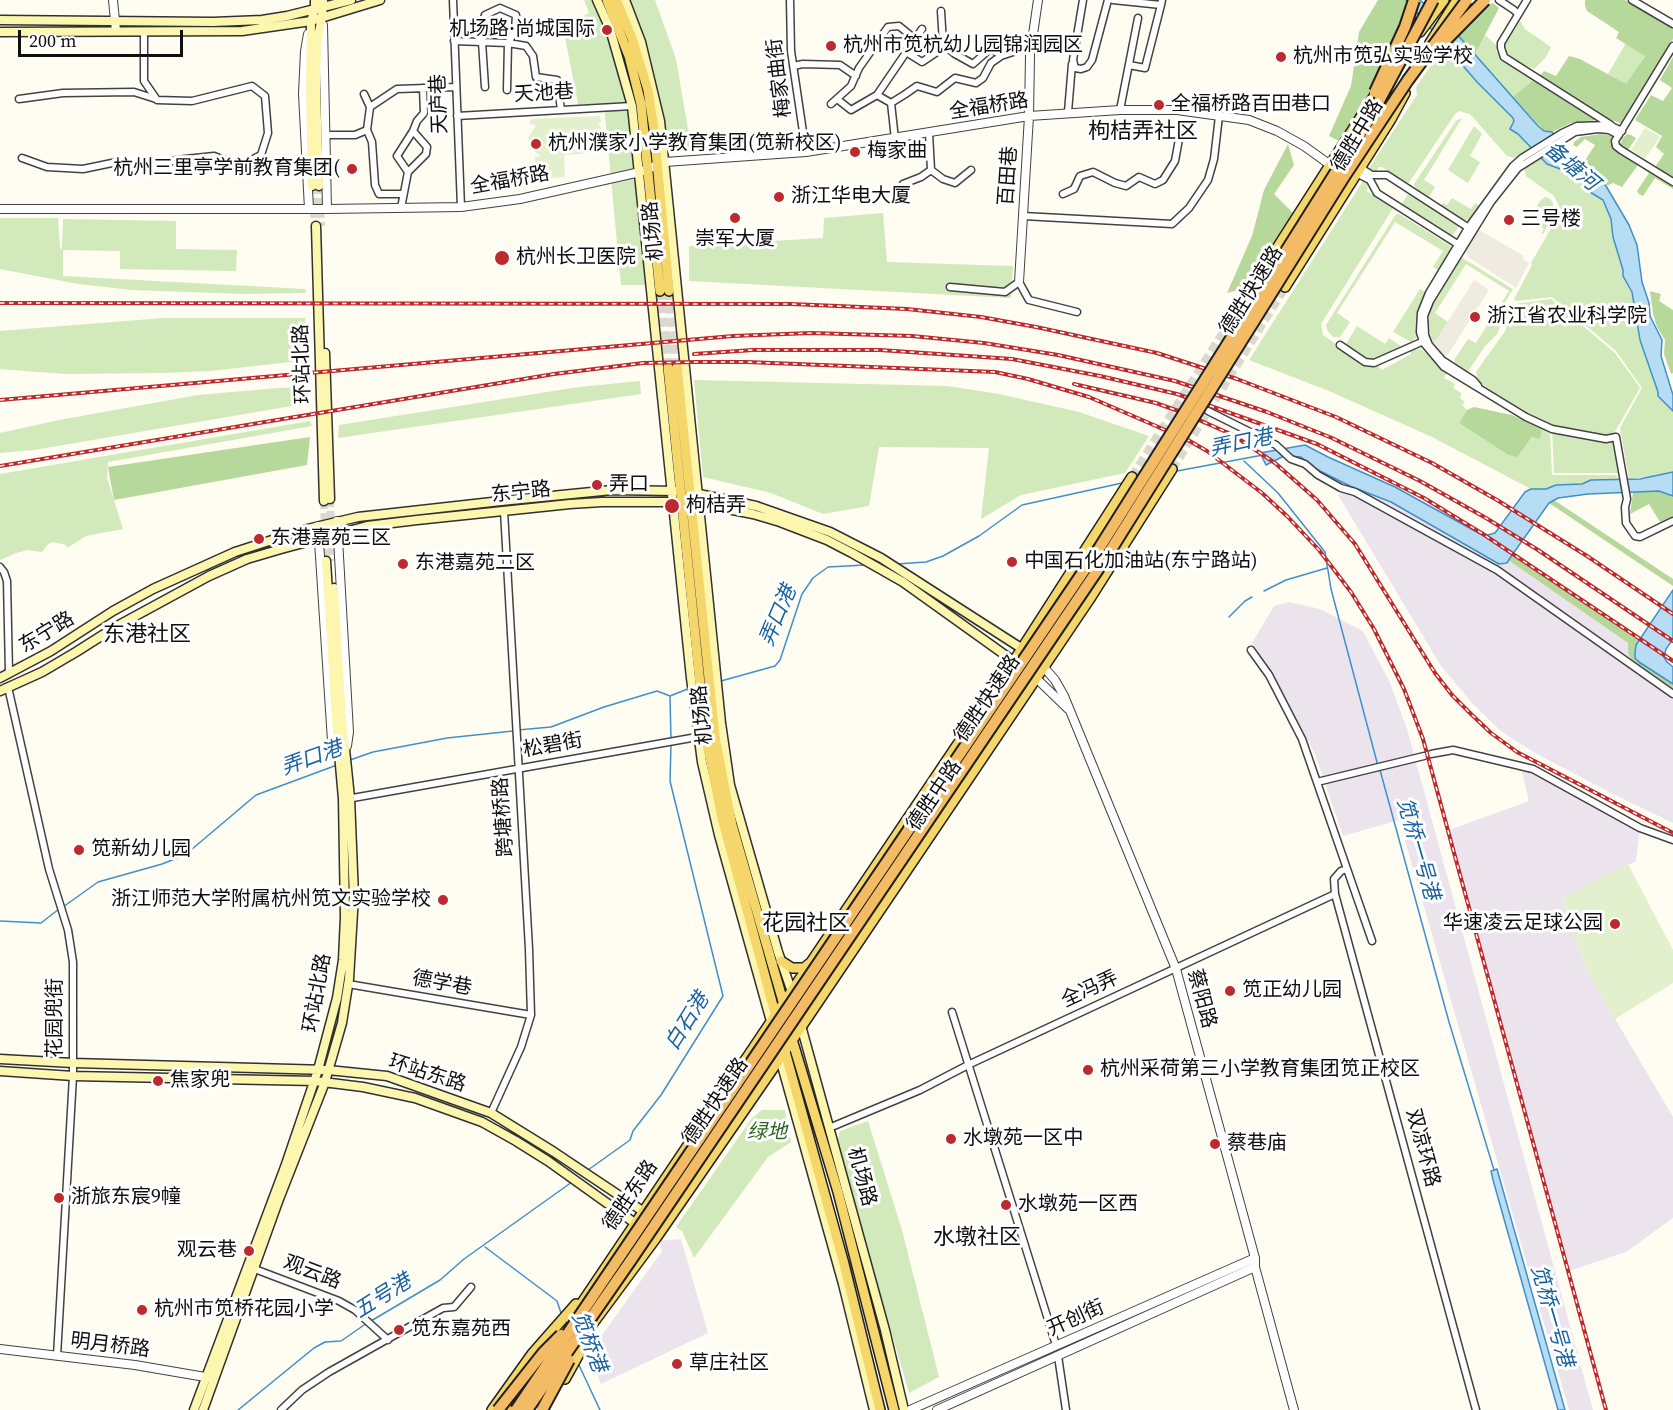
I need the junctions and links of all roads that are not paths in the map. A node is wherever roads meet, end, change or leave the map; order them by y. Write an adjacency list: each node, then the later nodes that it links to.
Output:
1 (114, 0): 32 (street)
2 (351, 0): 23 (main road)
3 (380, 0): 27 (main road)
4 (453, 0): 37 (street, 天庐巷)
5 (597, 0): 59 (main road, 机场路)
6 (607, 0): 80 (main road, 机场路)
7 (616, 0): 80 (main road, 机场路)
8 (625, 0): 80 (main road, 机场路)
9 (790, 0): 47 (street, 梅家曲街)
10 (1038, 0): 41 (street, 百田巷)
11 (1083, 0): 45 (street)
12 (1108, 0): 45 (street)
13 (1113, 0): 22 (street)
14 (1413, 0): 91 (highway, bridge)
15 (1444, 0): 24 (main road, 德胜中路)
16 (1456, 0): 79 (main road, 德胜中路)
17 (1467, 0): 49 (highway, 德胜快速路, bridge)
18 (1485, 0): 49 (highway, bridge)
19 (1499, 0): 26 (street)
20 (1527, 0): 26 (street)
21 (1632, 0): 31 (street)
22 (1162, 2): 46 (street)
23 (319, 4): 27 (main road); 30 (main road); 32 (main road)
24 (1431, 8): 78 (main road, 德胜中路); 91 (highway, 德胜快速路, bridge)
25 (940, 10): 40 (street)
26 (1518, 15): 67 (street)
27 (322, 17): 30 (main road); 30 (main road); 72 (street)
28 (1138, 18): 46 (street)
29 (0, 20): 32 (main road)
30 (311, 21): 34 (main road); 95 (street)
31 (1673, 24)
32 (117, 26): 34 (main road); 35 (main road)
33 (922, 29): 36 (street)
34 (144, 31): 57 (street)
35 (0, 32)
36 (915, 39): 43 (street); 48 (street)
37 (454, 41): 38 (street); 50 (street, 天庐巷)
38 (483, 42): 39 (street); 39 (street); 51 (street)
39 (508, 43): 53 (street); 61 (street)
40 (943, 45): 43 (street); 44 (street)
41 (1031, 46): 44 (street); 65 (street, 百田巷)
42 (1673, 46): 70 (street)
43 (906, 52): 55 (street)
44 (1001, 56): 58 (street)
45 (1073, 60): 63 (street)
46 (1129, 65): 62 (street)
47 (794, 66): 48 (street); 76 (street, 梅家曲街)
48 (856, 76): 55 (street)
49 (1408, 80): 177 (highway, 德胜快速路, bridge)
50 (456, 87): 52 (street); 64 (street, 天庐巷)
51 (486, 87)
52 (423, 88): 60 (street); 69 (street)
53 (507, 90)
54 (364, 94): 60 (street)
55 (878, 95): 58 (street)
56 (19, 99): 57 (street)
57 (157, 100): 77 (street)
58 (891, 103): 74 (street)
59 (632, 106): 61 (street, 天池巷); 80 (main road, 机场路)
60 (370, 107): 68 (street)
61 (561, 110): 64 (street, 天池巷)
62 (1120, 110): 63 (street, 全福桥路); 66 (street, 全福桥路)
63 (1068, 112): 65 (street, 全福桥路)
64 (457, 116): 92 (street, 天庐巷)
65 (1029, 116): 71 (street, 全福桥路); 97 (street, 百田巷)
66 (1219, 116): 78 (street, 全福桥路); 97 (street)
67 (1614, 127): 70 (street); 73 (street)
68 (367, 130): 72 (street); 89 (street)
69 (413, 131): 83 (street); 83 (street)
70 (1621, 133): 73 (street); 86 (street)
71 (929, 134): 74 (street, 全福桥路); 81 (street)
72 (325, 135): 96 (street)
73 (1564, 135): 99 (street)
74 (895, 139): 76 (street, 全福桥路)
75 (1179, 139): 90 (street)
76 (806, 152): 80 (street, 全福桥路)
77 (22, 158)
78 (1329, 164): 101 (main road, 德胜中路)
79 (1362, 164): 84 (main road, 德胜中路); 85 (street)
80 (653, 167): 92 (street, 全福桥路); 105 (main road, 机场路); 113 (main road, 机场路); 113 (main road, 机场路)
81 (931, 170): 82 (street); 87 (street)
82 (971, 170)
83 (408, 172): 89 (street)
84 (1355, 175): 88 (street); 104 (main road, 德胜中路)
85 (1377, 175): 88 (street); 99 (street)
86 (1673, 182)
87 (903, 184)
88 (1371, 184): 100 (street)
89 (403, 194): 93 (street)
90 (1063, 194)
91 (1319, 199): 177 (highway, 德胜快速路, bridge)
92 (461, 207): 93 (street, 全福桥路)
93 (401, 208): 96 (street, 全福桥路)
94 (0, 209): 95 (street, 全福桥路)
95 (309, 209): 96 (street, 全福桥路)
96 (327, 209)
97 (1023, 216): 102 (street, 百田巷)
98 (318, 226): 114 (main road, 环站北路)
99 (1470, 229): 100 (street)
100 (1460, 245): 107 (street)
101 (1261, 273)
102 (1019, 282): 103 (street); 106 (street)
103 (950, 287)
104 (1284, 287)
105 (664, 291)
106 (1077, 312)
107 (1425, 341): 108 (street); 116 (street)
108 (1340, 345)
109 (673, 367): 113 (main road, 机场路)
110 (1208, 411): 131 (street)
111 (1169, 473): 126 (main road, 德胜中路)
112 (1130, 481): 123 (main road, 德胜中路)
113 (686, 497): 115 (main road, 东宁路); 117 (main road, 东宁路); 123 (main road, 东宁路); 125 (main road, 东宁路); 127 (main road, 机场路); 127 (main road, 机场路)
114 (327, 500)
115 (504, 511): 119 (main road, 东宁路); 137 (street, 跨塘桥路)
116 (1673, 521)
117 (337, 522): 118 (main road, 东宁路); 119 (street)
118 (318, 525): 120 (street); 128 (main road, 东宁路)
119 (338, 535): 120 (main road, 东宁路); 136 (street)
120 (318, 539): 130 (main road, 东宁路); 136 (street)
121 (329, 561): 136 (main road, 环站北路)
122 (0, 567): 128 (street)
123 (1021, 648): 125 (main road, 德胜中路); 126 (street, 蔡阳路)
124 (1251, 650): 138 (street)
125 (1014, 660): 129 (main road, 东宁路); 148 (main road, 德胜中路)
126 (1044, 666): 129 (main road, 德胜中路); 133 (street, 蔡阳路)
127 (704, 674): 132 (main road, 机场路); 132 (main road, 机场路)
128 (2, 676)
129 (1036, 678): 133 (street); 156 (main road, 德胜中路)
130 (4, 689): 160 (street, 花园兜街)
131 (1673, 694)
132 (706, 700): 134 (main road, 机场路); 135 (main road, 机场路); 142 (main road, 机场路)
133 (1071, 712): 149 (street, 蔡阳路)
134 (717, 723): 144 (main road, 机场路); 145 (main road, 机场路)
135 (693, 737): 137 (street, 松碧街); 142 (main road, 机场路)
136 (342, 753): 139 (main road, 环站北路)
137 (518, 769): 139 (street, 松碧街); 154 (street, 跨塘桥路)
138 (1317, 782): 140 (street); 141 (street)
139 (347, 799): 150 (main road, 环站北路); 162 (main road, 环站北路)
140 (1673, 840)
141 (1347, 869): 143 (street); 146 (street)
142 (737, 886): 155 (main road, 机场路)
143 (1335, 894): 149 (street, 全冯弄); 205 (street, 双凉环路)
144 (768, 917): 145 (main road); 147 (main road, 机场路)
145 (764, 931): 152 (main road, 机场路)
146 (1372, 941)
147 (781, 961): 148 (main road); 151 (main road, 机场路)
148 (811, 962): 151 (main road, 德胜中路)
149 (1176, 969): 161 (street, 全冯弄); 174 (street, 蔡阳路)
150 (348, 984): 154 (street, 德学巷); 163 (main road, 环站北路)
151 (792, 991): 152 (main road, 德胜中路); 156 (main road, 机场路)
152 (783, 1003): 155 (main road, 德胜中路); 157 (main road, 机场路)
153 (952, 1012): 161 (street)
154 (531, 1016): 168 (street, 跨塘桥路)
155 (773, 1017): 158 (main road, 机场路); 170 (main road, 德胜东路)
156 (801, 1028): 157 (main road, 德胜中路); 169 (main road, 机场路)
157 (792, 1041): 158 (main road, 德胜中路); 199 (main road, 机场路)
158 (782, 1055): 172 (main road); 197 (main road, 机场路); 198 (main road, 机场路)
159 (0, 1059): 160 (main road, 环站东路)
160 (73, 1063): 162 (main road, 环站东路); 165 (street, 花园兜街)
161 (970, 1064): 169 (street, 全冯弄); 179 (street)
162 (318, 1070): 163 (main road, 环站东路); 166 (main road, 环站北路)
163 (328, 1070): 167 (main road, 环站北路); 168 (main road, 环站东路)
164 (0, 1071): 165 (main road, 环站东路)
165 (73, 1076): 166 (main road, 环站东路); 181 (street, 花园兜街)
166 (315, 1081): 167 (main road, 环站东路); 175 (main road, 环站北路)
167 (325, 1082): 171 (main road, 环站东路); 175 (main road, 环站北路)
168 (491, 1113): 170 (main road, 环站东路)
169 (829, 1128): 200 (main road, 机场路)
170 (642, 1211): 171 (main road, 德胜东路); 172 (main road, 环站东路)
171 (634, 1223): 173 (main road, 环站东路); 177 (main road, 德胜东路)
172 (665, 1226): 173 (main road)
173 (656, 1238): 183 (main road)
174 (1255, 1262): 179 (street, 开创街); 182 (street, 开创街); 204 (street, 蔡阳路)
175 (251, 1268): 178 (street, 观云路); 184 (main road, 环站北路)
176 (471, 1287): 178 (street)
177 (580, 1313): 185 (main road, 德胜东路); 190 (main road, 德胜东路); 191 (highway, bridge); 193 (highway, 德胜快速路, bridge); 194 (highway, 德胜快速路, bridge); 195 (highway, bridge)
178 (388, 1340): 189 (street)
179 (1056, 1345): 201 (street, 开创街)
180 (0, 1349): 181 (street, 明月桥路)
181 (57, 1356): 184 (street, 明月桥路)
182 (1058, 1356): 202 (street, 开创街); 203 (street)
183 (568, 1365): 186 (main road); 196 (main road)
184 (211, 1378): 187 (main road, 环站北路); 188 (main road, 环站北路)
185 (528, 1384): 192 (highway)
186 (542, 1394): 194 (highway)
187 (194, 1410)
188 (203, 1410)
189 (281, 1410)
190 (492, 1410)
191 (498, 1410)
192 (508, 1410)
193 (516, 1410)
194 (530, 1410)
195 (542, 1410)
196 (548, 1410)
197 (874, 1410)
198 (880, 1410)
199 (894, 1410)
200 (904, 1410)
201 (910, 1410)
202 (937, 1410)
203 (1066, 1410)
204 (1294, 1410)
205 (1476, 1410)

